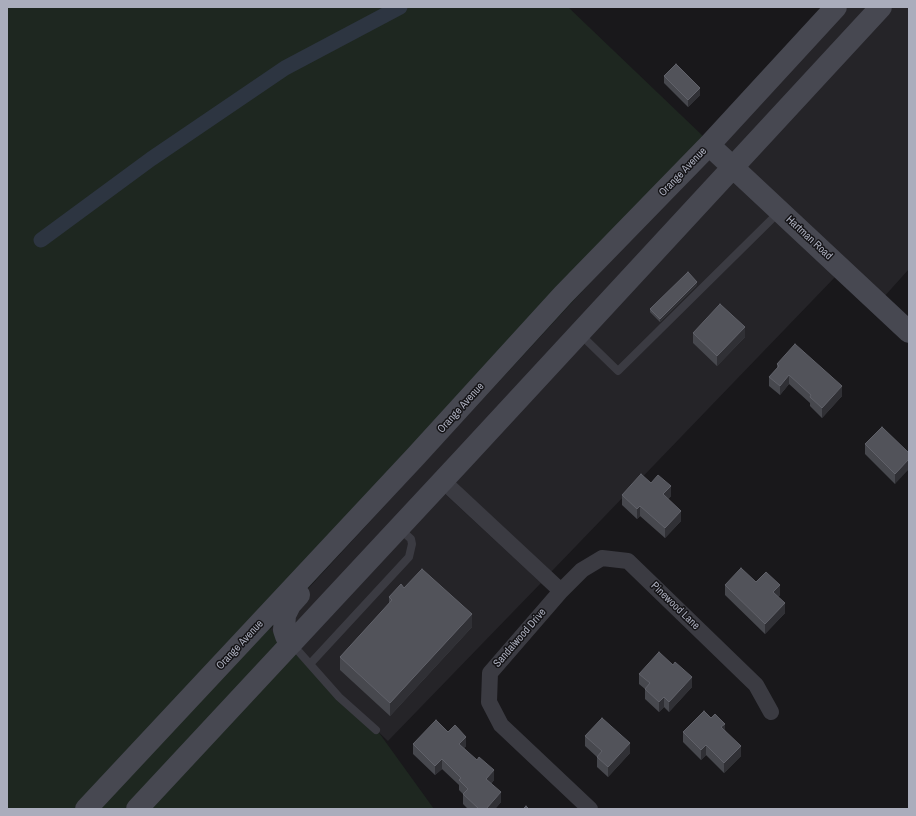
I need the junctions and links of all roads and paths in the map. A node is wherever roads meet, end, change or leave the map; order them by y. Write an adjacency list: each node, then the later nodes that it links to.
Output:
1 (836, 7): 3 (main road, Orange Avenue)
2 (881, 7): 4 (main road)
3 (709, 145): 4 (main road, Hartman Road); 9 (main road, Orange Avenue)
4 (734, 168): 5 (main road, Hartman Road); 7 (main road)
5 (780, 211): 6 (main road, Hartman Road); 7 (lane)
6 (909, 332)
7 (580, 334): 8 (main road)
8 (443, 481): 10 (main road); 11 (street)
9 (372, 503): 12 (main road); 16 (main road, Orange Avenue)
10 (399, 528): 12 (main road); 13 (lane)
11 (561, 591): 14 (street, Pinewood Lane); 18 (street, Sandalwood Drive)
12 (292, 643): 13 (lane); 17 (main road)
13 (310, 664): 15 (lane)
14 (771, 712)
15 (376, 730)
16 (86, 809)
17 (136, 809)
18 (590, 809)

